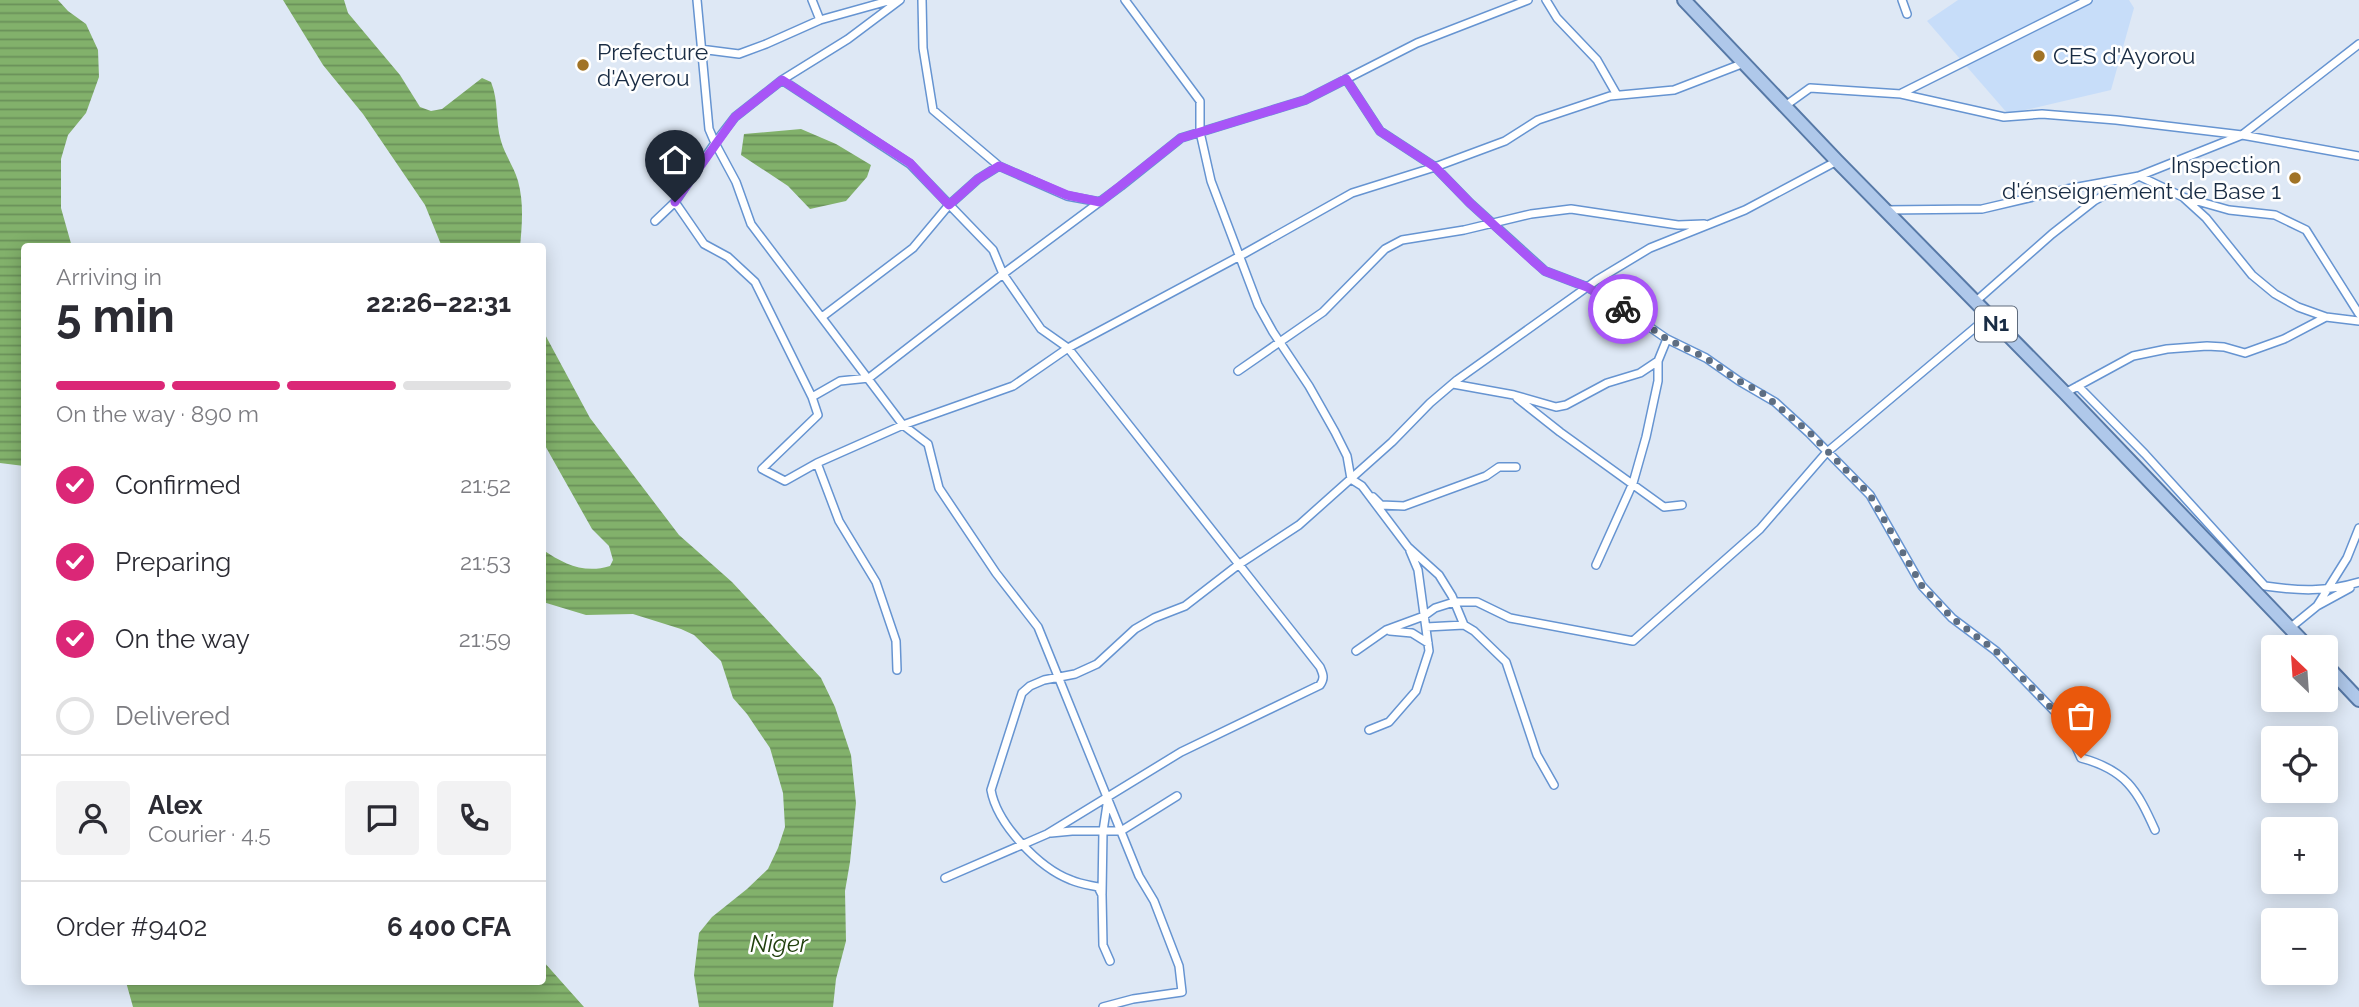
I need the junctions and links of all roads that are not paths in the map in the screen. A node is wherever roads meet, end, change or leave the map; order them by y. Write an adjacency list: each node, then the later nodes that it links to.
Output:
1 (697, 0): 15 (street)
2 (812, 0): 13 (street)
3 (892, 0): 13 (street)
4 (900, 0): 18 (street)
5 (922, 0): 27 (street)
6 (1125, 0): 22 (street)
7 (1528, 0): 17 (street)
8 (1546, 0): 20 (street)
9 (1684, 0): 16 (main road, N1)
10 (1902, 0): 12 (street)
11 (2088, 0): 19 (street)
12 (1907, 15)
13 (820, 20): 15 (street)
14 (2359, 44): 23 (street)
15 (700, 49): 24 (street)
16 (1745, 63): 20 (street); 21 (main road, N1)
17 (1346, 79): 22 (street); 28 (street)
18 (782, 80): 24 (street); 33 (street)
19 (1901, 94): 21 (street); 23 (street)
20 (1617, 95): 28 (street)
21 (1785, 106): 26 (main road, N1)
22 (1200, 132): 32 (street); 38 (street)
23 (2242, 135): 25 (street); 29 (street)
24 (715, 143): 31 (street); 44 (street)
25 (2359, 156)
26 (1837, 161): 34 (main road, N1); 37 (street)
27 (999, 166): 32 (street); 33 (street)
28 (1435, 167): 36 (street); 38 (street)
29 (2139, 176): 30 (street); 34 (street); 41 (street)
30 (2183, 197): 42 (street); 45 (street)
31 (675, 202): 35 (street); 57 (street)
32 (1100, 202): 39 (street)
33 (949, 205): 39 (street); 44 (street)
34 (1884, 210): 41 (main road, N1)
35 (655, 221)
36 (1492, 223): 37 (street); 40 (street); 48 (street)
37 (1712, 224): 40 (street)
38 (1241, 256): 48 (street); 49 (street)
39 (1003, 274): 49 (street); 52 (street)
40 (1587, 287): 47 (street); 53 (street)
41 (1975, 302): 43 (main road, N1)
42 (2359, 314)
43 (1989, 316): 55 (main road, N1); 59 (street)
44 (822, 317): 52 (street)
45 (2326, 317): 46 (street); 54 (street)
46 (2359, 321)
47 (1667, 339): 50 (street); 59 (street)
48 (1280, 343): 51 (street); 62 (street)
49 (1068, 348): 58 (street); 68 (street)
50 (1658, 361): 56 (street); 63 (street)
51 (1238, 371)
52 (869, 378): 57 (street); 58 (street)
53 (1453, 384): 56 (street); 62 (street)
54 (2078, 386): 55 (street); 71 (street)
55 (2065, 393): 77 (main road, N1)
56 (1514, 395): 63 (street)
57 (812, 397): 60 (street)
58 (903, 425): 60 (street); 83 (street)
59 (1828, 451): 72 (street); 90 (street)
60 (817, 463): 82 (street)
61 (1516, 467): 64 (street)
62 (1351, 479): 64 (street); 68 (street)
63 (1633, 483): 65 (street); 69 (street)
64 (1362, 486): 67 (street)
65 (1682, 505)
66 (2359, 528): 71 (street)
67 (1408, 547): 72 (street); 74 (street)
68 (1237, 565): 83 (street); 89 (street)
69 (1596, 565)
70 (2359, 583): 71 (street); 73 (street)
71 (2327, 590): 73 (street)
72 (1454, 602): 74 (street); 75 (street)
73 (2317, 606): 77 (street)
74 (1424, 616): 76 (street); 78 (street)
75 (1464, 625): 76 (street); 87 (street)
76 (1426, 627): 80 (street)
77 (2290, 628): 79 (main road, N1)
78 (1386, 630): 80 (street); 81 (street)
79 (2297, 635)
80 (1428, 643): 86 (street)
81 (1356, 651)
82 (897, 670)
83 (1057, 678): 89 (street); 94 (street)
84 (2338, 678): 85 (main road)
85 (2359, 700)
86 (1369, 730)
87 (1554, 785)
88 (1177, 796): 92 (street)
89 (1108, 797): 91 (street); 92 (street); 93 (street)
90 (2155, 830)
91 (1103, 831): 92 (street); 93 (street); 96 (street)
92 (1121, 831): 98 (street)
93 (1046, 834): 94 (street)
94 (1020, 844): 95 (street); 96 (street)
95 (945, 878)
96 (1102, 895): 97 (street)
97 (1110, 961)
98 (1103, 1007)

